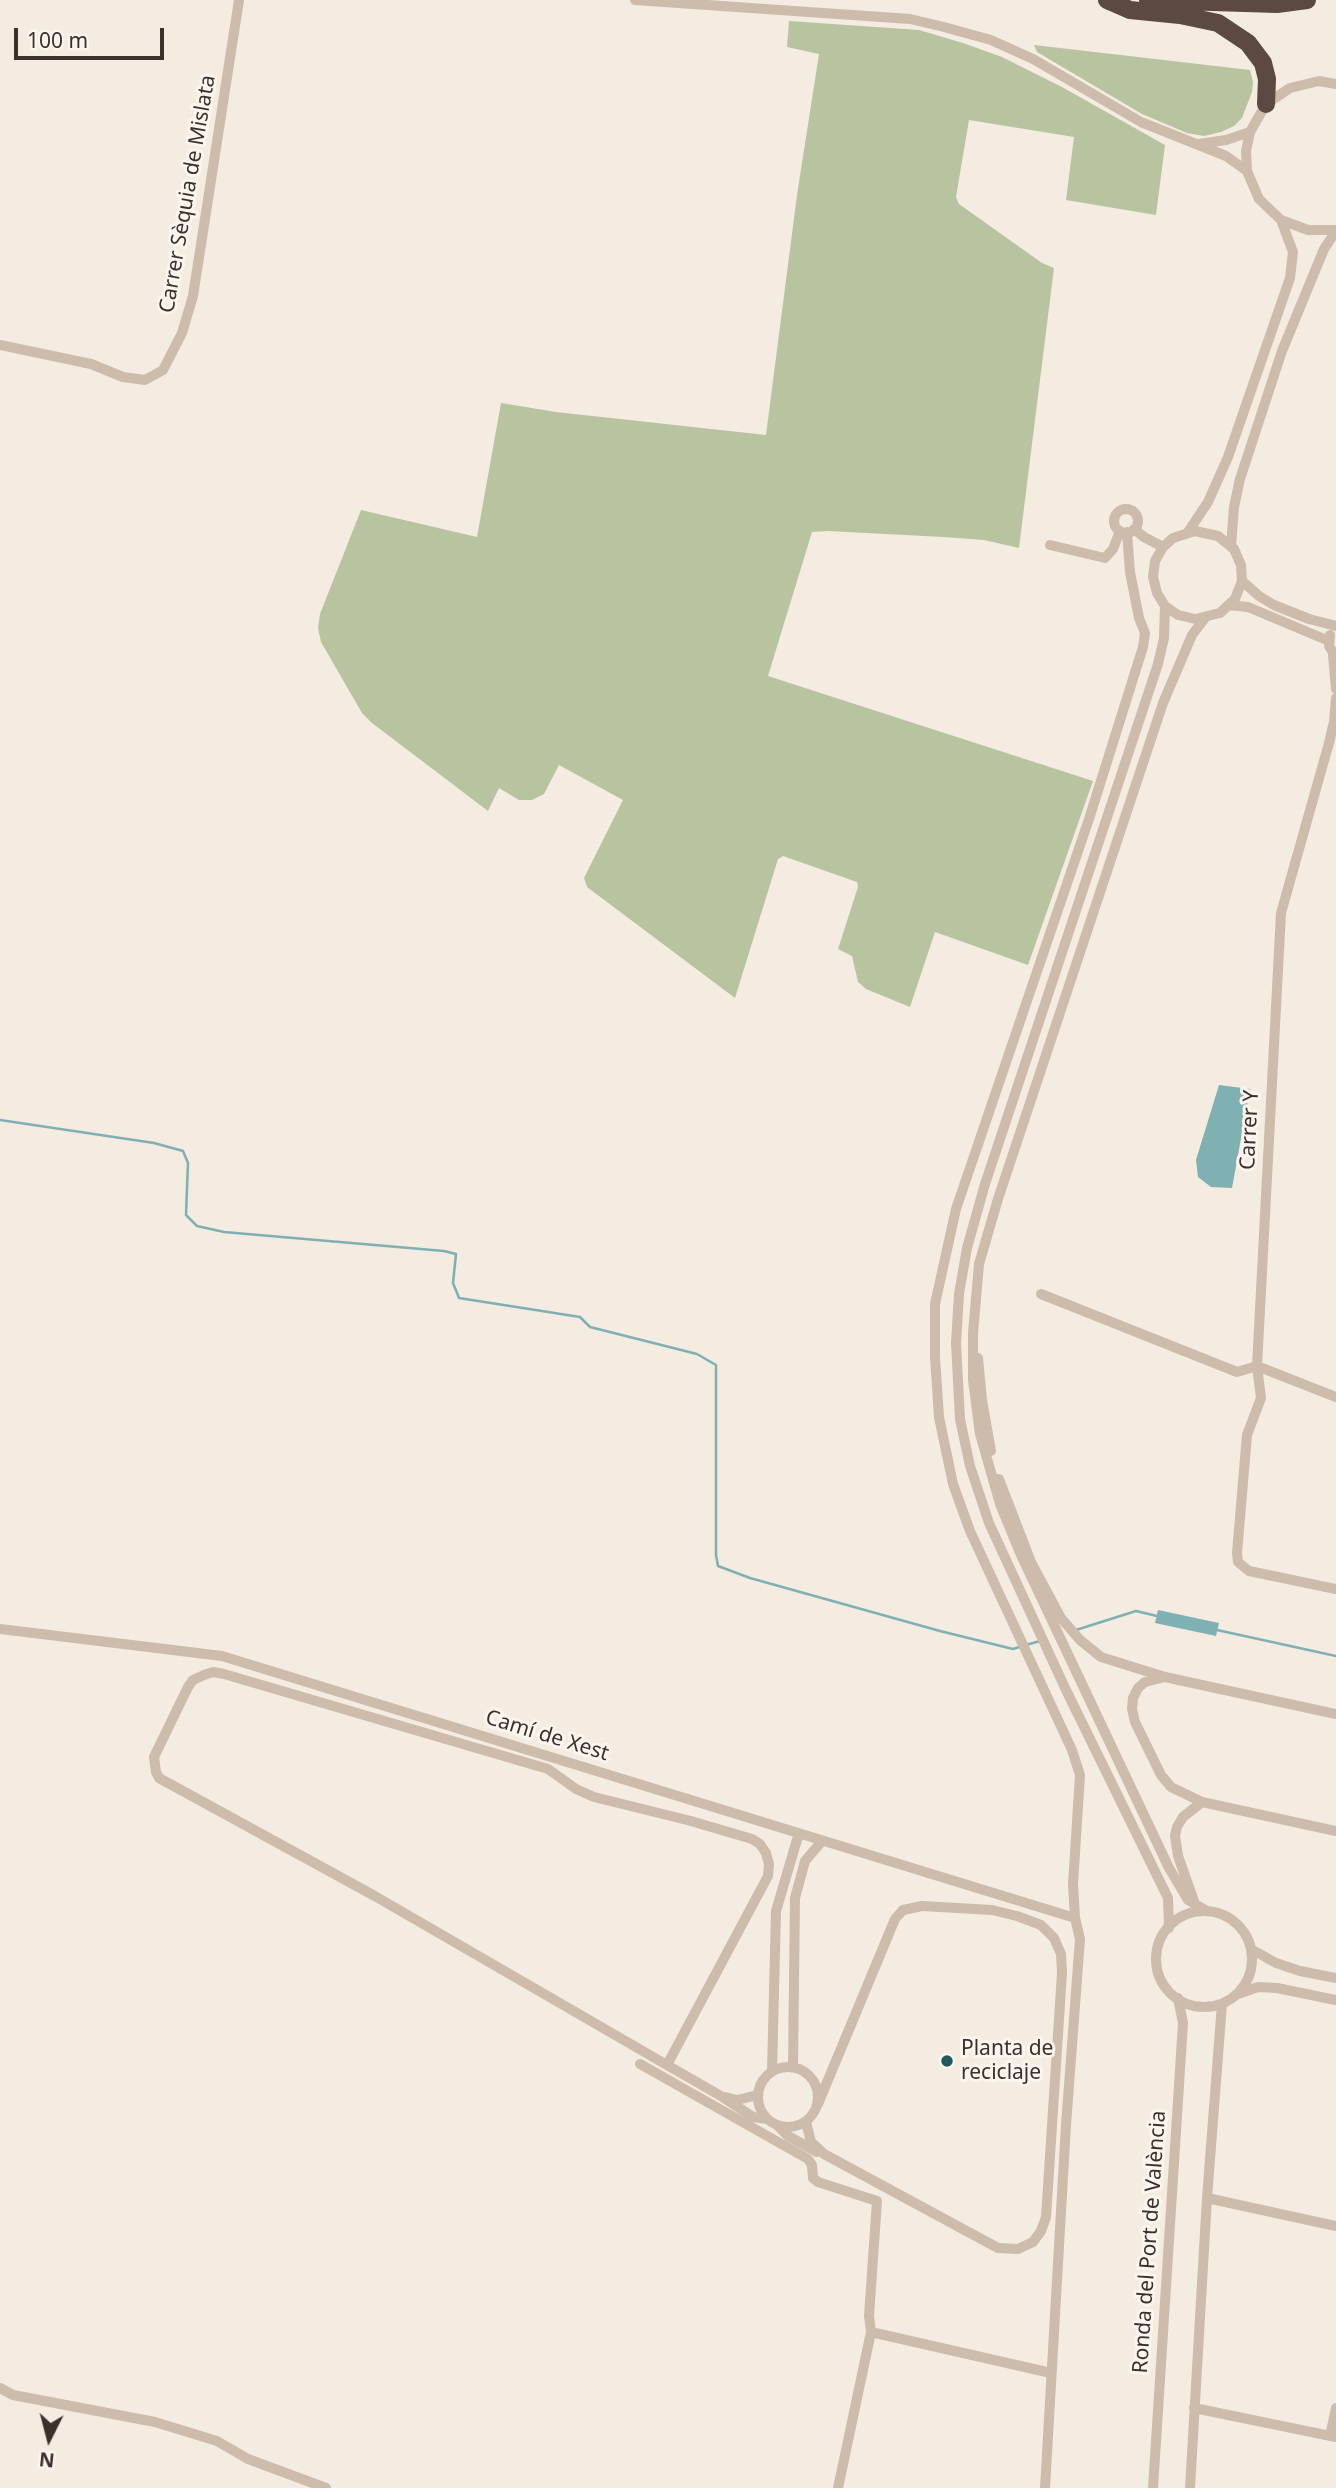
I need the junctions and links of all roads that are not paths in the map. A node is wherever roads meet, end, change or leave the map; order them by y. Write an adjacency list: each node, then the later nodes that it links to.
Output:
1 (239, 0): 13 (street, Carrer Sèquia de Mislata)
2 (635, 0): 9 (street)
3 (1107, 0): 7 (highway)
4 (1134, 0): 5 (highway)
5 (1307, 0)
6 (1336, 84): 7 (street)
7 (1266, 104): 8 (street)
8 (1250, 132): 9 (street); 10 (street)
9 (1198, 144): 10 (street)
10 (1247, 171): 11 (street)
11 (1281, 220): 12 (street); 15 (street)
12 (1336, 230): 18 (street)
13 (0, 345)
14 (1127, 531): 16 (street); 17 (street); 42 (street)
15 (1188, 533): 17 (street); 18 (street)
16 (1050, 545)
17 (1163, 547): 20 (street)
18 (1231, 547): 19 (street)
19 (1242, 581): 21 (street); 23 (street)
20 (1165, 606): 22 (street); 43 (street)
21 (1228, 606): 22 (street); 24 (street)
22 (1205, 618): 29 (street)
23 (1336, 626): 24 (street)
24 (1329, 641): 25 (street)
25 (1335, 656): 26 (street)
26 (1336, 689)
27 (1336, 698): 30 (street, Carrer Y)
28 (1041, 1294): 30 (street)
29 (974, 1316): 34 (street); 40 (street)
30 (1257, 1366): 31 (street); 32 (street, Carrer Y)
31 (1336, 1397)
32 (1336, 1589)
33 (0, 1629): 38 (street, Camí de Xest)
34 (1165, 1677): 35 (street); 36 (street)
35 (1336, 1714)
36 (1202, 1801): 37 (street); 40 (street)
37 (1336, 1831)
38 (799, 1833): 39 (street, Camí de Xest); 54 (street)
39 (822, 1841): 42 (street, Camí de Xest); 52 (street)
40 (1195, 1904): 41 (street)
41 (1207, 1912): 43 (street); 44 (street)
42 (1075, 1918): 66 (street)
43 (1169, 1928): 47 (street)
44 (1251, 1949): 45 (street); 46 (street)
45 (1336, 1979)
46 (1237, 1994): 48 (street); 49 (street)
47 (1178, 1998): 49 (street); 74 (street, Ronda del Port de València)
48 (1336, 2000)
49 (1222, 2004): 63 (street)
50 (640, 2064): 65 (street)
51 (667, 2066): 51 (street); 57 (street)
52 (793, 2067): 54 (street); 55 (street)
53 (832, 2068): 55 (street); 58 (street); 62 (street)
54 (772, 2072): 56 (street)
55 (806, 2073): 58 (street)
56 (758, 2095): 57 (street); 59 (street)
57 (721, 2096): 59 (street)
58 (818, 2104): 60 (street)
59 (767, 2119): 61 (street)
60 (806, 2122): 61 (street); 62 (street)
61 (778, 2125): 62 (street)
62 (824, 2154)
63 (1207, 2198): 64 (street); 68 (street)
64 (1336, 2225)
65 (871, 2332): 66 (street); 72 (street)
66 (1051, 2373): 73 (street)
67 (0, 2388): 71 (street)
68 (1194, 2408): 70 (street); 75 (street)
69 (1336, 2408): 70 (street)
70 (1333, 2436)
71 (326, 2488)
72 (838, 2488)
73 (1045, 2488)
74 (1153, 2488)
75 (1189, 2488)

